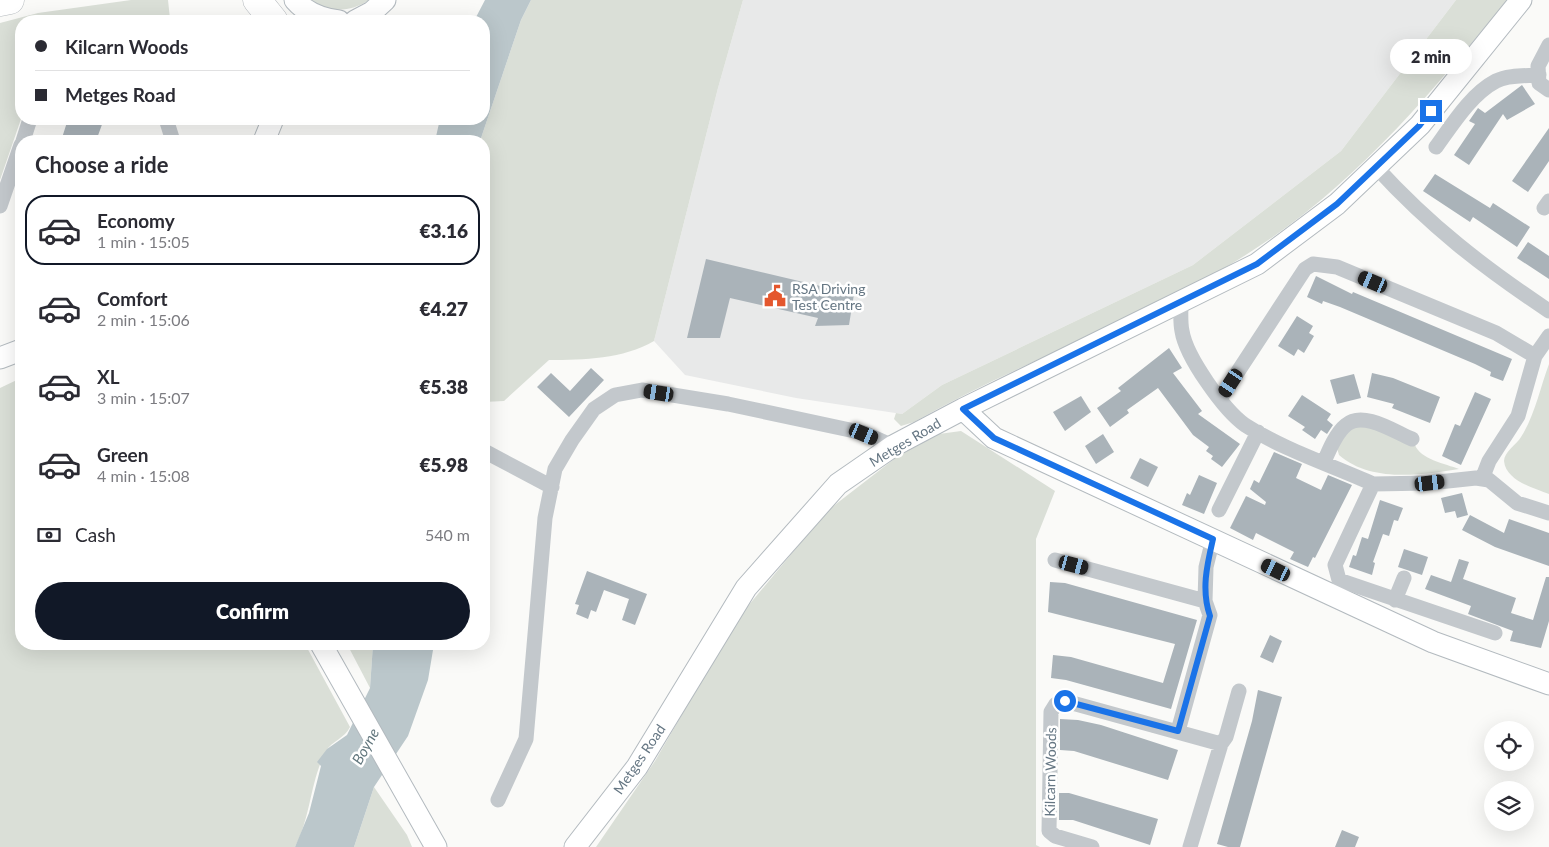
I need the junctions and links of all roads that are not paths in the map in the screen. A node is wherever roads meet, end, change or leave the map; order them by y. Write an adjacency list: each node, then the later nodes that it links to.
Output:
1 (10, 0): 5 (highway)
2 (257, 0): 7 (highway)
3 (385, 0): 9 (street)
4 (1520, 0): 15 (street, Metges Road)
5 (0, 2)
6 (298, 9): 8 (street)
7 (269, 15)
8 (313, 15)
9 (364, 15)
10 (1549, 45): 11 (street)
11 (1538, 76): 12 (street); 13 (street)
12 (1549, 90)
13 (1436, 147)
14 (15, 162): 16 (street)
15 (1376, 167): 17 (street, Metges Road); 18 (street)
16 (0, 206)
17 (1182, 301): 23 (street); 24 (street, Metges Road)
18 (1549, 312)
19 (1549, 336): 21 (street)
20 (15, 352): 22 (street)
21 (1535, 356): 23 (street); 30 (street)
22 (0, 358)
23 (1220, 399): 25 (street)
24 (963, 409): 27 (street, Metges Road); 35 (street)
25 (1258, 432): 29 (street); 33 (street)
26 (1412, 439): 29 (street)
27 (893, 446): 32 (street); 50 (street, Metges Road)
28 (490, 454): 32 (street)
29 (1324, 462): 31 (street)
30 (1482, 479): 31 (street); 34 (street)
31 (1373, 484): 38 (street)
32 (552, 487): 46 (street)
33 (1219, 510)
34 (1549, 513)
35 (1213, 539): 39 (street); 42 (street)
36 (1055, 560): 39 (street)
37 (1404, 578): 38 (street)
38 (1395, 600): 40 (street)
39 (1205, 601): 44 (street)
40 (1494, 633)
41 (325, 651): 47 (street)
42 (1549, 684)
43 (1239, 691): 45 (street)
44 (1178, 731): 45 (street, Kilcarn Woods); 51 (street, Kilcarn Woods)
45 (1221, 744): 52 (street)
46 (498, 800)
47 (409, 802): 48 (street); 49 (street)
48 (428, 847)
49 (436, 847)
50 (575, 847)
51 (1092, 847)
52 (1190, 847)

